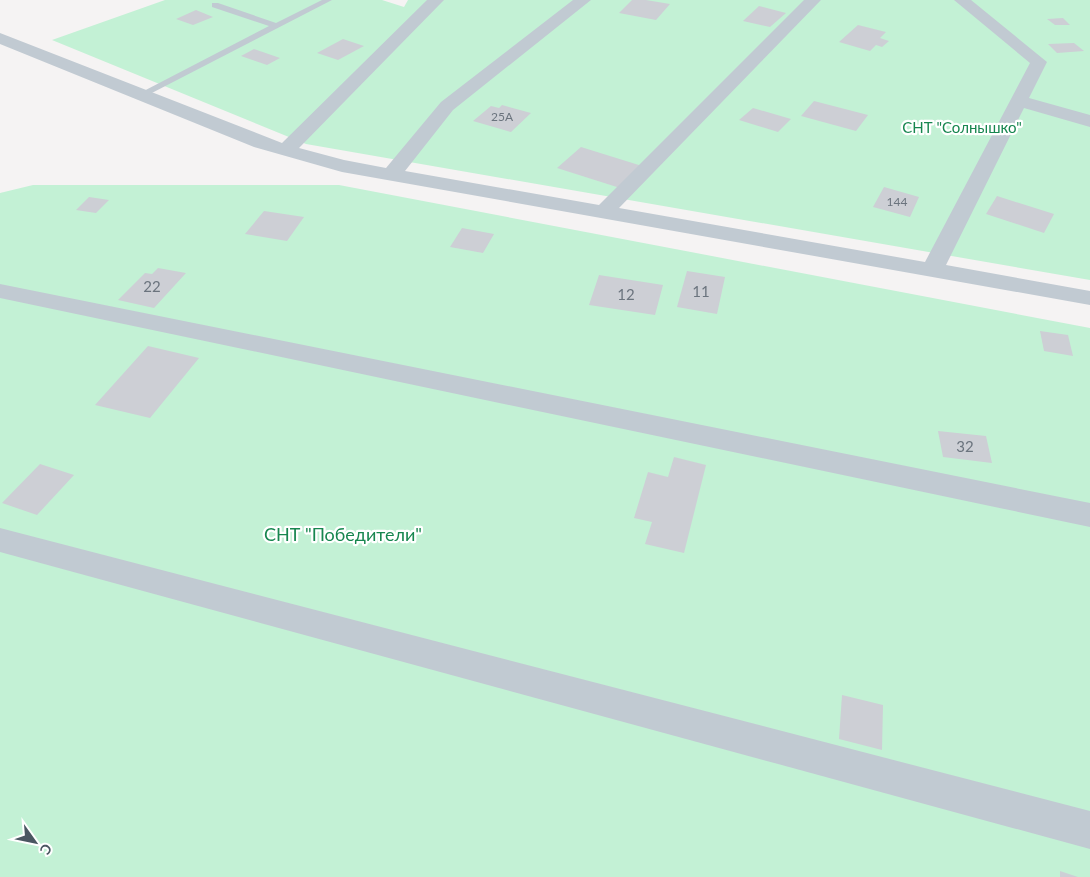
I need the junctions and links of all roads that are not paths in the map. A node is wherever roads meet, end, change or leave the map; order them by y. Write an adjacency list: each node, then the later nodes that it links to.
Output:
1 (328, 0): 7 (lane)
2 (436, 0): 12 (street)
3 (583, 0): 13 (street)
4 (813, 0): 14 (street)
5 (962, 0): 10 (street)
6 (215, 5): 7 (lane)
7 (277, 26): 9 (lane)
8 (0, 38): 9 (street)
9 (142, 94): 12 (street)
10 (1020, 101): 11 (street); 15 (street)
11 (1090, 121)
12 (286, 150): 13 (street)
13 (391, 175): 14 (street)
14 (604, 212): 15 (street)
15 (932, 270): 17 (street)
16 (0, 291): 18 (street)
17 (1090, 298)
18 (1090, 515)
19 (0, 540): 20 (street)
20 (1090, 830)

